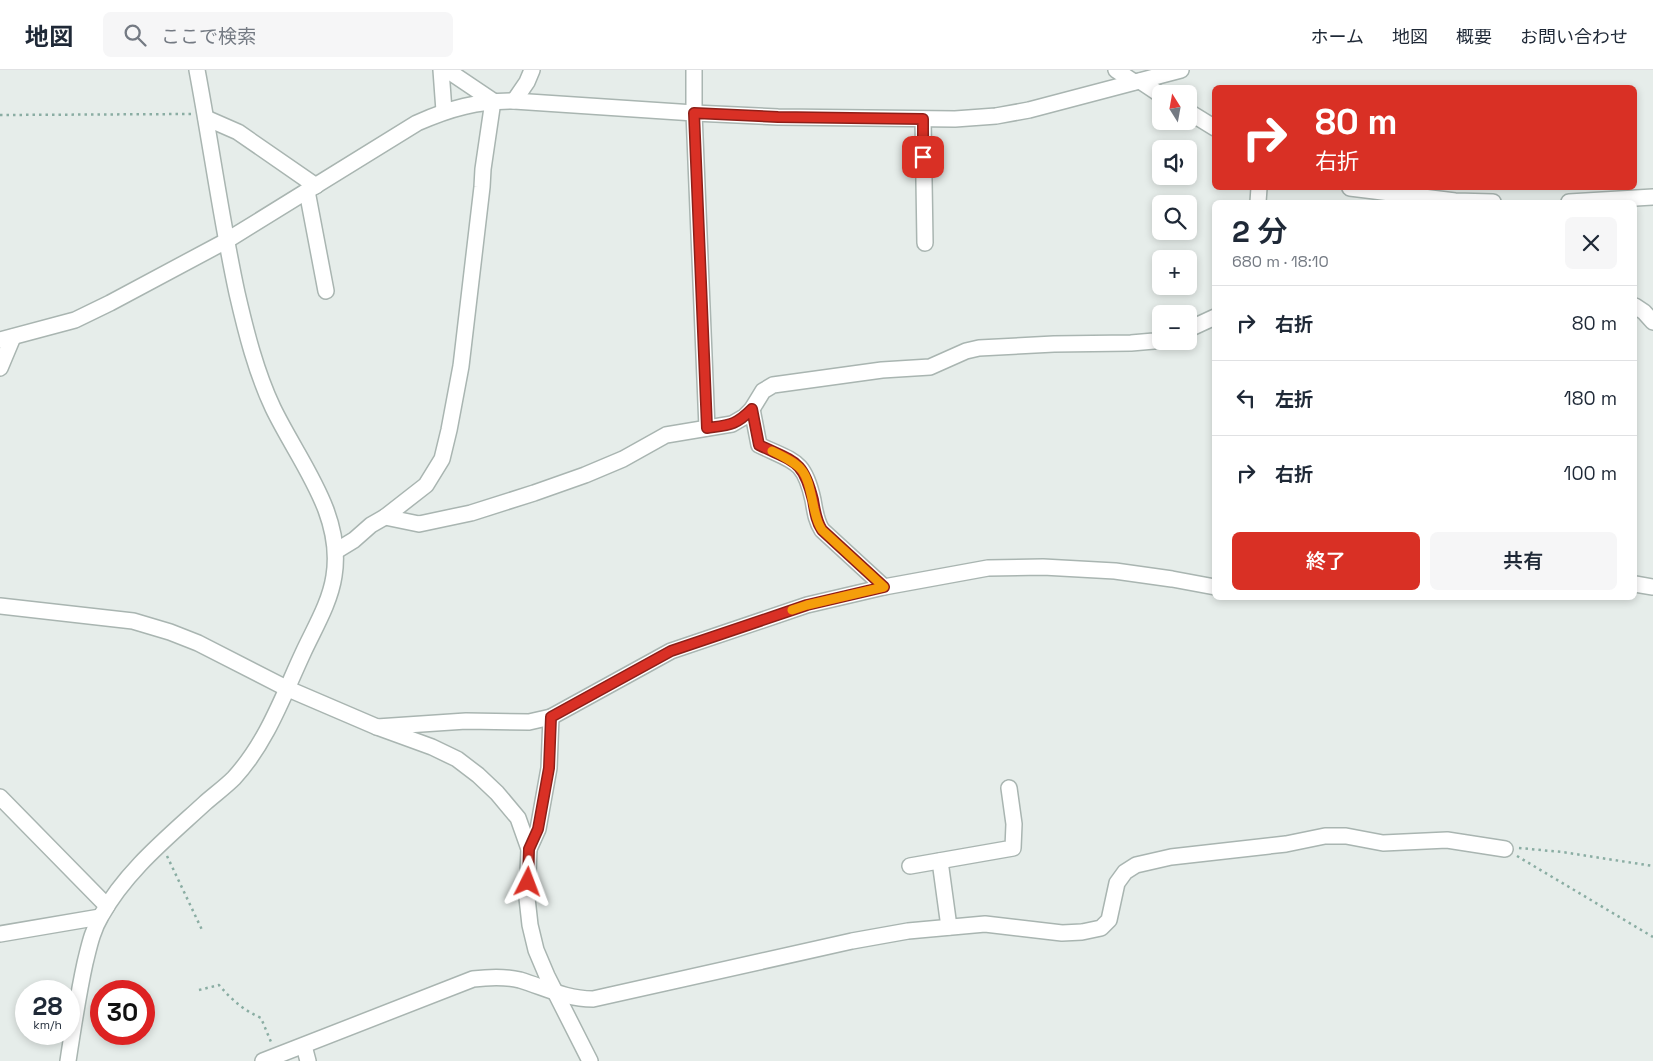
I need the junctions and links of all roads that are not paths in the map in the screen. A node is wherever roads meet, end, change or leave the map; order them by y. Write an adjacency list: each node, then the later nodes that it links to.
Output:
1 (197, 70): 14 (street)
2 (441, 70): 12 (street)
3 (448, 70): 10 (street)
4 (532, 70): 11 (street)
5 (694, 70): 13 (street)
6 (1116, 70): 8 (street)
7 (1181, 70): 8 (street)
8 (1137, 82): 9 (street); 16 (street)
9 (1152, 90)
10 (493, 101): 11 (street); 12 (street); 37 (street)
11 (514, 101): 13 (street)
12 (444, 111): 18 (street)
13 (694, 113): 16 (street); 36 (street)
14 (206, 116): 18 (street); 25 (street)
15 (1198, 118): 17 (street)
16 (923, 119): 26 (street)
17 (1212, 126)
18 (312, 189): 25 (street); 27 (street)
19 (1353, 190): 22 (street)
20 (1366, 190): 23 (street)
21 (1653, 196): 24 (street)
22 (1367, 200)
23 (1447, 200)
24 (1596, 200)
25 (226, 242): 32 (street); 38 (street)
26 (925, 243)
27 (326, 292)
28 (1637, 307): 30 (street)
29 (1212, 318): 31 (street)
30 (1653, 322)
31 (1197, 325)
32 (6, 338): 34 (street)
33 (1152, 340): 35 (street)
34 (0, 368)
35 (752, 409): 36 (street); 41 (street)
36 (707, 428): 37 (street)
37 (386, 517): 38 (street)
38 (336, 552): 44 (street)
39 (1637, 584): 42 (street)
40 (1212, 586): 41 (street)
41 (884, 587): 45 (street)
42 (1653, 587)
43 (0, 606): 44 (street)
44 (286, 688): 46 (street); 53 (street)
45 (551, 717): 46 (street); 49 (street)
46 (377, 727): 49 (street)
47 (1009, 788): 51 (street)
48 (0, 797): 53 (street)
49 (529, 849): 56 (street)
50 (1504, 849): 54 (street)
51 (940, 861): 52 (street); 54 (street)
52 (910, 866)
53 (104, 911): 55 (street); 59 (street)
54 (949, 927): 56 (street)
55 (0, 934)
56 (556, 993): 57 (street); 61 (street)
57 (304, 1046): 58 (street); 60 (street)
58 (270, 1058)
59 (68, 1061)
60 (308, 1061)
61 (590, 1061)

